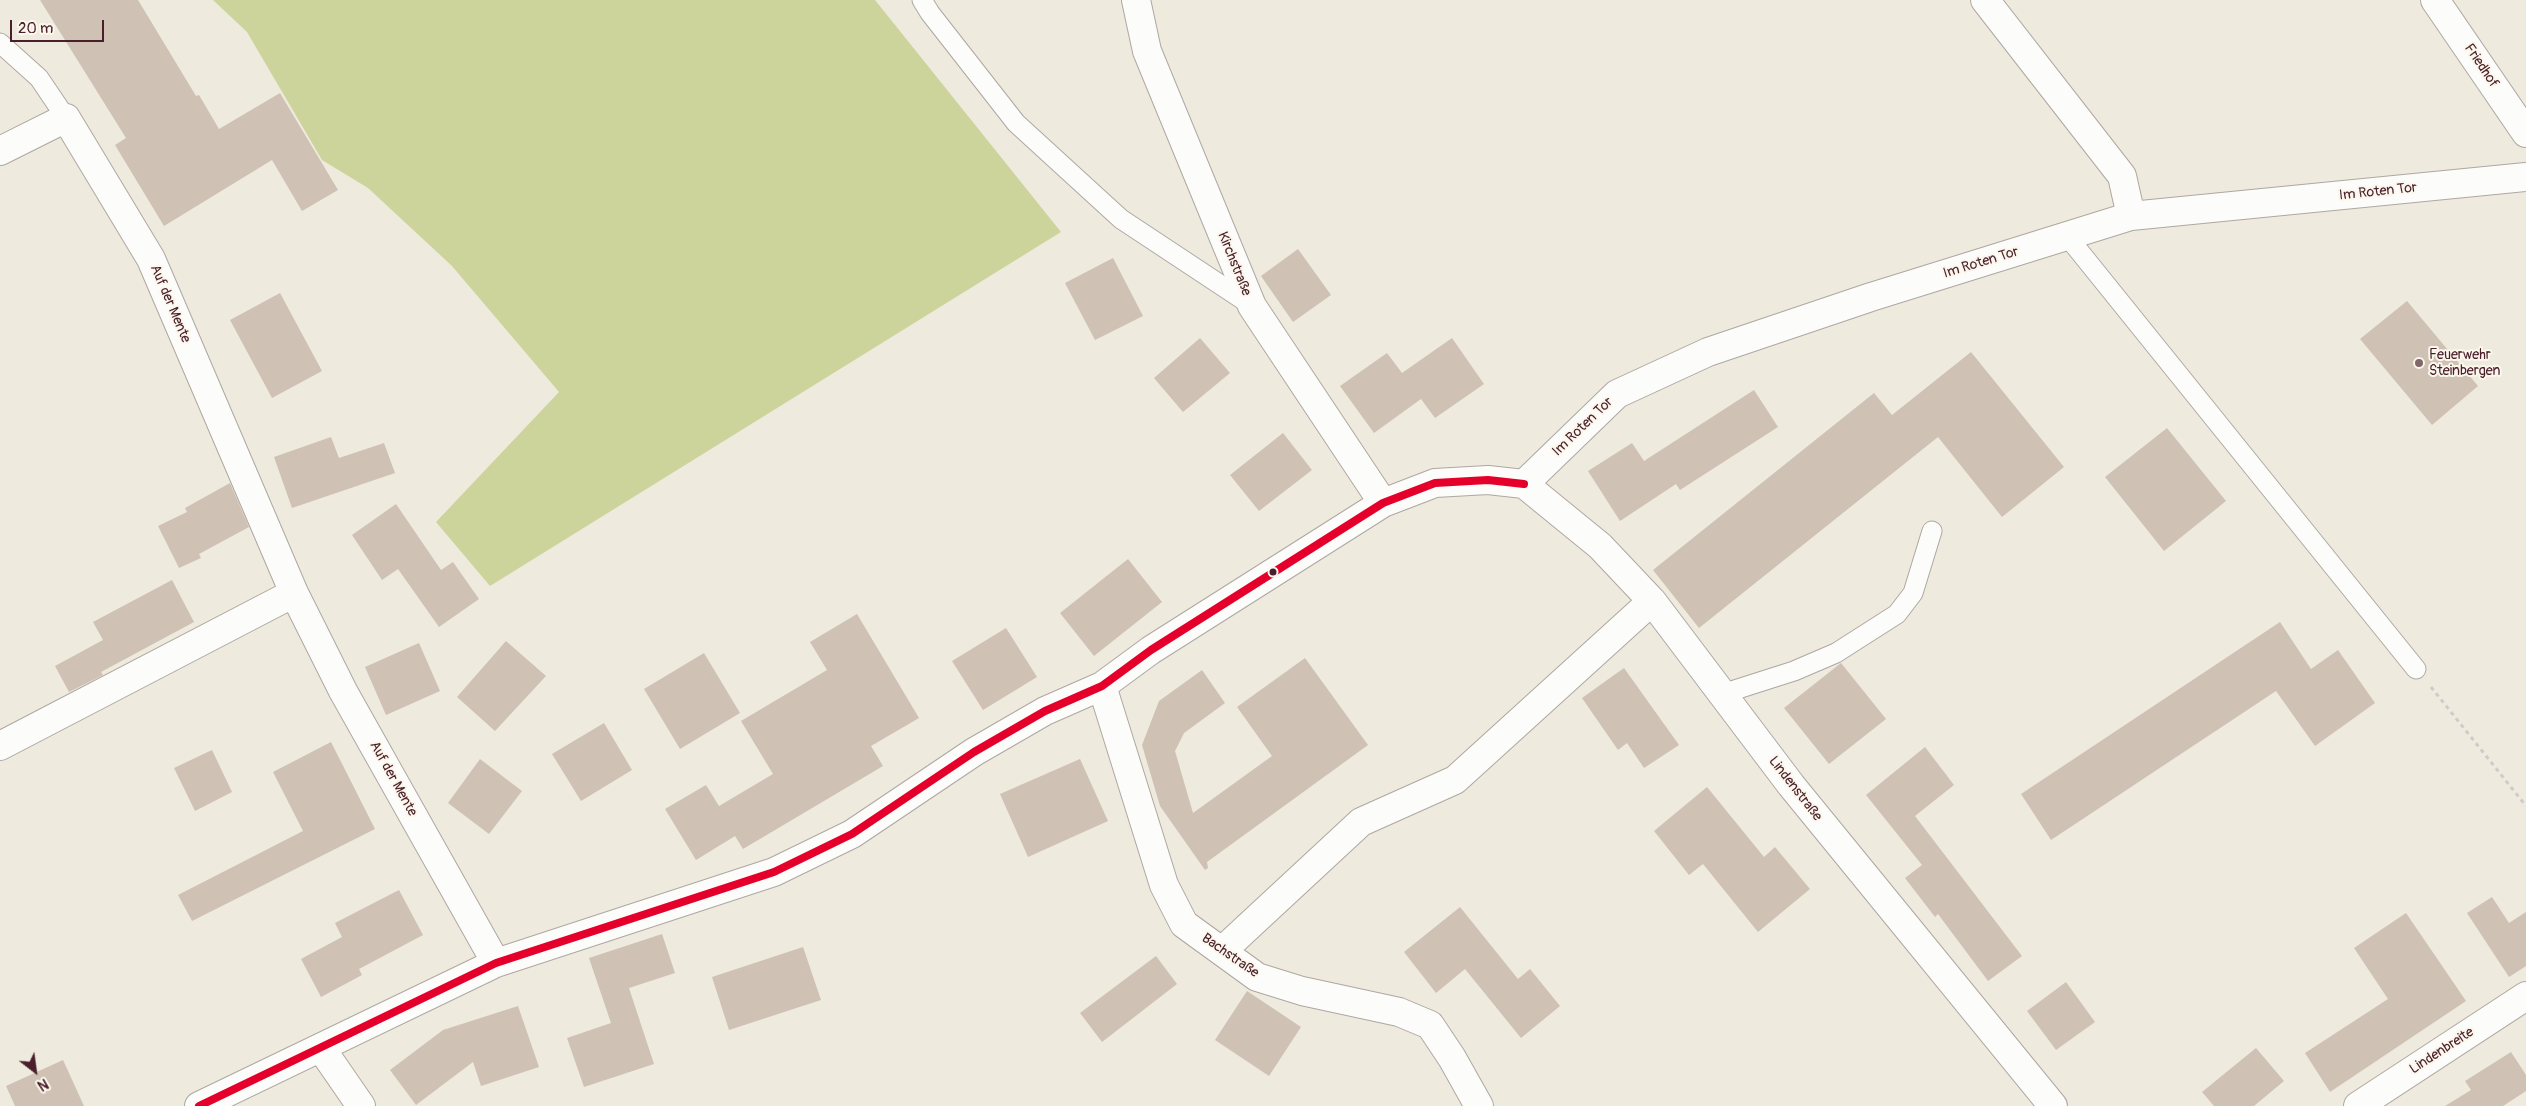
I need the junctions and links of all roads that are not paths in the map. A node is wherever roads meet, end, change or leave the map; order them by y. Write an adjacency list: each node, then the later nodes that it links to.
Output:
1 (922, 0): 12 (lane)
2 (1136, 0): 12 (street, Kirchstraße)
3 (1985, 0): 10 (street)
4 (2435, 0): 7 (street, Friedhof)
5 (0, 43): 6 (lane, Auf der Mente)
6 (66, 118): 8 (street); 16 (street, Auf der Mente)
7 (2526, 133)
8 (0, 151)
9 (2526, 177): 10 (street, Im Roten Tor)
10 (2131, 216): 11 (street, Im Roten Tor)
11 (2067, 236): 13 (street, Im Roten Tor); 18 (lane)
12 (1252, 306): 14 (street, Kirchstraße)
13 (1524, 484): 14 (street); 17 (street, Lindenstraße)
14 (1383, 503): 19 (street)
15 (1932, 531): 20 (lane)
16 (294, 593): 21 (street); 23 (street, Auf der Mente)
17 (1652, 601): 20 (street, Lindenstraße); 22 (street)
18 (2416, 669)
19 (1102, 686): 22 (street, Bachstraße); 23 (street)
20 (1722, 694): 29 (street, Lindenstraße)
21 (0, 746)
22 (1222, 951): 28 (street, Bachstraße)
23 (496, 963): 25 (street)
24 (2526, 996): 30 (street, Lindenbreite)
25 (321, 1048): 26 (street); 27 (street)
26 (199, 1106)
27 (361, 1106)
28 (1479, 1106)
29 (2053, 1106)
30 (2358, 1106)

